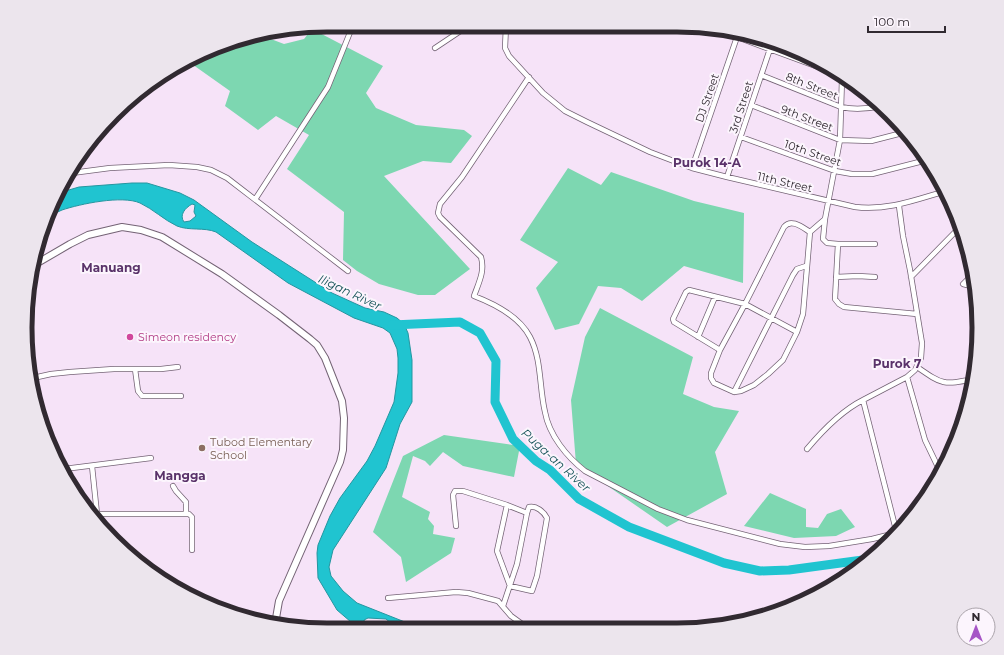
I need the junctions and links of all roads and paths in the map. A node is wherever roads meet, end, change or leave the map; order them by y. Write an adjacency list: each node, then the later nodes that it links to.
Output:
1 (350, 32): 24 (street)
2 (459, 32): 6 (street)
3 (506, 32): 10 (street, 11th Street)
4 (737, 39): 19 (street, DJ Street)
5 (753, 42): 7 (street)
6 (435, 48)
7 (770, 50): 8 (street); 9 (street, 3rd Street)
8 (812, 65)
9 (761, 75): 12 (street, 3rd Street); 13 (street, 8th Street)
10 (529, 77): 19 (street, 11th Street); 69 (street)
11 (842, 83): 13 (street)
12 (750, 105): 16 (street, 3rd Street); 17 (street, 9th Street)
13 (841, 107): 14 (street, 8th Street); 17 (street)
14 (873, 107)
15 (899, 134): 17 (street, 9th Street)
16 (741, 137): 20 (street, 10th Street); 22 (street, 3rd Street)
17 (840, 140): 20 (street)
18 (921, 162): 20 (street, 10th Street)
19 (692, 168): 22 (street, 11th Street)
20 (835, 171): 25 (street)
21 (76, 172): 24 (street)
22 (727, 177): 25 (street, 11th Street)
23 (940, 193): 26 (street, 11th Street)
24 (256, 198): 34 (street)
25 (828, 201): 26 (street, 11th Street); 27 (street)
26 (899, 206): 37 (street)
27 (825, 220): 28 (street); 30 (street)
28 (810, 232): 33 (street); 41 (street)
29 (956, 232): 37 (street)
30 (838, 244): 31 (street); 35 (street)
31 (875, 244)
32 (40, 262): 74 (street)
33 (806, 266): 43 (street); 44 (street)
34 (348, 271)
35 (836, 277): 36 (street); 42 (street)
36 (875, 277)
37 (911, 277): 42 (street)
38 (968, 280): 39 (street)
39 (968, 285)
40 (715, 297): 41 (street); 45 (street); 45 (street)
41 (745, 304): 43 (street); 46 (street)
42 (917, 314): 48 (street)
43 (771, 317): 44 (street); 53 (street)
44 (797, 332): 53 (street)
45 (698, 337): 46 (street)
46 (720, 350): 53 (street)
47 (178, 366): 49 (street)
48 (917, 367): 51 (street); 52 (street)
49 (135, 369): 50 (street); 54 (street)
50 (37, 377)
51 (908, 377): 55 (street); 58 (street)
52 (967, 380)
53 (734, 392)
54 (181, 396)
55 (863, 400): 56 (street); 67 (street)
56 (807, 449)
57 (151, 458): 59 (street)
58 (937, 465)
59 (92, 466): 60 (street); 63 (street)
60 (68, 469)
61 (173, 486): 66 (street)
62 (507, 505): 64 (street); 68 (street); 71 (street)
63 (95, 509)
64 (527, 513): 71 (street); 71 (street)
65 (99, 514): 66 (street)
66 (186, 514): 70 (street)
67 (896, 525)
68 (456, 526)
69 (886, 535)
70 (192, 550)
71 (510, 586): 73 (street)
72 (388, 598): 73 (street)
73 (503, 606): 75 (street)
74 (276, 618)
75 (521, 623)

